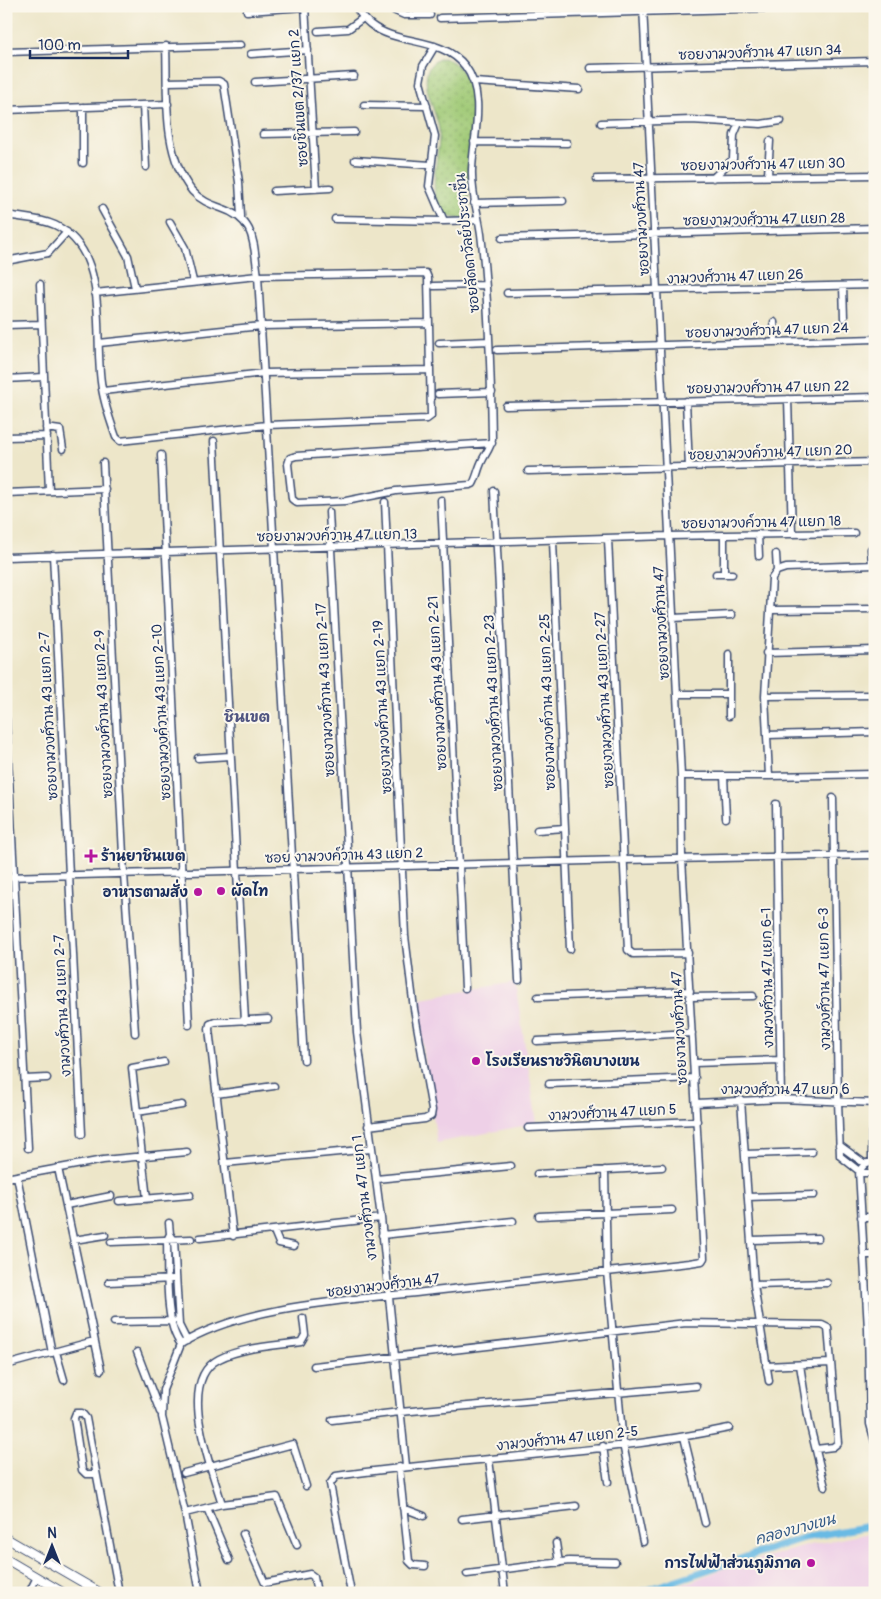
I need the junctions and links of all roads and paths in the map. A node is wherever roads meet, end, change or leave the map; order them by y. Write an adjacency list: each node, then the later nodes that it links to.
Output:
1 (305, 6): 6 (street); 14 (street, ซอยชินเขต 2/37 แยก 2)
2 (355, 6): 8 (street, ซอยลัดดาวัลย์ประชาชื่น)
3 (394, 6): 7 (street)
4 (835, 6): 5 (street)
5 (643, 9): 9 (street); 19 (street, ซอยงามวงศ์วาน 47)
6 (247, 11)
7 (430, 14)
8 (364, 18): 10 (street); 13 (street, ซอยลัดดาวัลย์ประชาชื่น)
9 (440, 18)
10 (318, 31)
11 (240, 45): 12 (street)
12 (166, 46): 15 (street); 22 (street)
13 (434, 46): 24 (street, ซอยลัดดาวัลย์ประชาชื่น); 29 (street)
14 (308, 50): 16 (street); 21 (street, ซอยชินเขต 2/37 แยก 2)
15 (6, 52)
16 (251, 54)
17 (875, 61): 19 (street, ซอยงามวงศ์วาน 47 แยก 34)
18 (590, 68): 19 (street, ซอยงามวงศ์วาน 47 แยก 34)
19 (646, 68): 34 (street, ซอยงามวงศ์วาน 47)
20 (354, 76): 21 (street)
21 (310, 78): 23 (street); 37 (street, ซอยชินเขต 2/37 แยก 2)
22 (167, 82): 26 (street); 58 (street)
23 (255, 82)
24 (474, 82): 25 (street); 40 (street, ซอยลัดดาวัลย์ประชาชื่น)
25 (579, 89)
26 (168, 104): 27 (street); 58 (street)
27 (142, 105): 30 (street); 45 (street)
28 (364, 105): 29 (street)
29 (428, 106): 44 (street)
30 (82, 107): 31 (street); 43 (street)
31 (6, 110)
32 (781, 121): 35 (street)
33 (601, 123): 34 (street)
34 (648, 123): 35 (street); 48 (street, ซอยงามวงศ์วาน 47)
35 (739, 123): 49 (street)
36 (354, 132): 37 (street)
37 (314, 133): 38 (street); 52 (street, ซอยชินเขต 2/37 แยก 2)
38 (263, 134)
39 (770, 141): 46 (street)
40 (474, 142): 41 (street); 55 (street, ซอยลัดดาวัลย์ประชาชื่น)
41 (567, 143)
42 (355, 160): 44 (street)
43 (82, 163)
44 (431, 165): 61 (street)
45 (146, 167)
46 (768, 175): 47 (street, ซอยงามวงศ์วาน 47 แยก 30); 49 (street, ซอยงามวงศ์วาน 47 แยก 30)
47 (875, 175)
48 (651, 178): 49 (street, ซอยงามวงศ์วาน 47 แยก 30); 50 (street, ซอยงามวงศ์วาน 47 แยก 30); 65 (street, ซอยงามวงศ์วาน 47)
49 (713, 178)
50 (597, 179)
51 (330, 188): 52 (street)
52 (316, 189): 53 (street)
53 (274, 191)
54 (563, 200): 55 (street)
55 (474, 203): 60 (street, ซอยลัดดาวัลย์ประชาชื่น)
56 (102, 209): 75 (street)
57 (6, 215): 64 (street)
58 (240, 216): 68 (street)
59 (335, 219): 61 (street)
60 (478, 220): 61 (street); 71 (street, ซอยลัดดาวัลย์ประชาชื่น)
61 (444, 221)
62 (170, 222): 69 (street)
63 (875, 228): 65 (street, ซอยงามวงศ์วาน 47 แยก 28)
64 (67, 232): 67 (street); 77 (street)
65 (654, 234): 66 (street, ซอยงามวงศ์วาน 47 แยก 28); 76 (street, ซอยงามวงศ์วาน 47)
66 (502, 238)
67 (6, 261)
68 (258, 276): 69 (street); 81 (street); 84 (street)
69 (193, 282): 75 (street)
70 (40, 284): 82 (street)
71 (484, 285): 73 (street); 86 (street, ซอยลัดดาวัลย์ประชาชื่น)
72 (875, 285): 74 (street, งามวงศ์วาน 47 แยก 26)
73 (434, 286)
74 (843, 286): 76 (street, งามวงศ์วาน 47 แยก 26); 79 (street)
75 (135, 288): 77 (street)
76 (657, 291): 78 (street, งามวงศ์วาน 47 แยก 26); 90 (street, ซอยงามวงศ์วาน 47)
77 (95, 292): 88 (street)
78 (507, 293)
79 (844, 318)
80 (774, 322): 87 (street)
81 (429, 323): 84 (street); 92 (street)
82 (41, 324): 83 (street); 94 (street)
83 (6, 325)
84 (261, 326): 88 (street); 93 (street)
85 (875, 339): 87 (street, ซอยงามวงศ์วาน 47 แยก 24)
86 (489, 341): 89 (street); 97 (street, ซอยลัดดาวัลย์ประชาชื่น)
87 (775, 342): 90 (street, ซอยงามวงศ์วาน 47 แยก 24)
88 (99, 343): 96 (street)
89 (438, 343)
90 (660, 345): 91 (street, ซอยงามวงศ์วาน 47 แยก 24); 102 (street, ซอยงามวงศ์วาน 47)
91 (497, 350)
92 (430, 370): 93 (street); 104 (street)
93 (264, 374): 96 (street); 104 (street)
94 (44, 377): 95 (street); 105 (street)
95 (6, 380)
96 (102, 391): 104 (street)
97 (492, 392): 98 (street); 109 (street, ซอยลัดดาวัลย์ประชาชื่น)
98 (438, 394)
99 (875, 397): 100 (street, ซอยงามวงศ์วาน 47 แยก 22)
100 (788, 399): 101 (street, ซอยงามวงศ์วาน 47 แยก 22); 114 (street)
101 (686, 401): 102 (street, ซอยงามวงศ์วาน 47 แยก 22); 115 (street)
102 (662, 402): 103 (street, ซอยงามวงศ์วาน 47 แยก 22); 116 (street, ซอยงามวงศ์วาน 47)
103 (506, 406)
104 (267, 426): 138 (street)
105 (46, 428): 106 (street); 110 (street)
106 (47, 436): 107 (street); 119 (street)
107 (6, 437)
108 (214, 441): 139 (street)
109 (492, 443): 109 (street, ซอยลัดดาวัลย์ประชาชื่น)
110 (63, 449)
111 (161, 455): 140 (street, ซอยงามวงค์วาน 43 แยก 2-10)
112 (874, 462): 114 (street, ซอยงามวงค์วาน 47 แยก 20); 125 (street)
113 (103, 463): 118 (street, ซอยงามวงศ์วาน 43 แยก 2-9)
114 (790, 464): 115 (street, ซอยงามวงค์วาน 47 แยก 20); 126 (street)
115 (689, 467): 116 (street, ซอยงามวงค์วาน 47 แยก 20)
116 (666, 468): 117 (street, ซอยงามวงค์วาน 47 แยก 20); 130 (street, ซอยงามวงศ์วาน 47)
117 (528, 472)
118 (105, 489): 119 (street); 141 (street, ซอยงามวงศ์วาน 43 แยก 2-9)
119 (49, 491): 121 (street)
120 (494, 491): 133 (street, ซอยงามวงศ์วาน 43 แยก 2-23)
121 (6, 492)
122 (440, 500): 134 (street, ซอยงามวงศ์วาน 43 แยก 2-21)
123 (385, 502): 136 (street, ซอยงามวงศ์วาน 43 แยก 2-19)
124 (329, 512): 137 (street, ซอยงามวงศ์วาน 43 แยก 2-17)
125 (874, 523)
126 (792, 533): 127 (street, ซอยงามวงค์วาน 47 แยก 18); 128 (street, ซอยงามวงค์วาน 47 แยก 18)
127 (854, 533)
128 (758, 534): 129 (street, ซอยงามวงค์วาน 47 แยก 18); 144 (street)
129 (724, 535): 130 (street, ซอยงามวงค์วาน 47 แยก 18); 149 (street)
130 (669, 536): 131 (street, ซอยงามวงค์วาน 47 แยก 13); 154 (street, ซอยงามวงศ์วาน 47)
131 (608, 539): 132 (street, ซอยงามวงค์วาน 47 แยก 13); 181 (street, ซอยงามวงศ์วาน 43 แยก 2-27)
132 (553, 541): 133 (street, ซอยงามวงค์วาน 47 แยก 13); 175 (street, ซอยงามวงค์วาน 43 แยก 2-25)
133 (497, 542): 134 (street, ซอยงามวงค์วาน 47 แยก 13); 183 (street, ซอยงามวงศ์วาน 43 แยก 2-23)
134 (442, 545): 136 (street, ซอยงามวงค์วาน 47 แยก 13); 184 (street, ซอยงามวงศ์วาน 43 แยก 2-21)
135 (875, 545): 146 (street)
136 (386, 546): 137 (street, ซอยงามวงค์วาน 47 แยก 13); 185 (street, ซอยงามวงศ์วาน 43 แยก 2-19)
137 (330, 547): 138 (street, ซอยงามวงค์วาน 47 แยก 13); 186 (street, ซอยงามวงศ์วาน 43 แยก 2-17)
138 (275, 548): 139 (street, ซอยงามวงค์วาน 47 แยก 13); 187 (street)
139 (220, 550): 140 (street, ซอยงามวงค์วาน 47 แยก 13); 166 (street)
140 (165, 551): 141 (street, ซอยงามวงค์วาน 47 แยก 13); 189 (street, ซอยงามวงค์วาน 43 แยก 2-10)
141 (108, 553): 143 (street, ซอยงามวงค์วาน 47 แยก 13); 190 (street, ซอยงามวงศ์วาน 43 แยก 2-9)
142 (776, 554): 147 (street)
143 (53, 555): 145 (street, ซอยงามวงค์วาน 47 แยก 13); 191 (street, ซอยงามวงศ์วาน 43 แยก 2-7)
144 (759, 556)
145 (6, 557)
146 (874, 565): 147 (street)
147 (777, 571): 152 (street)
148 (716, 574): 149 (street)
149 (724, 574): 150 (street)
150 (732, 574)
151 (875, 609): 152 (street)
152 (770, 610): 156 (street)
153 (732, 615): 154 (street)
154 (673, 618): 158 (street, ซอยงามวงศ์วาน 47)
155 (875, 650): 156 (street)
156 (766, 653): 161 (street)
157 (729, 654): 159 (street)
158 (677, 694): 159 (street); 169 (street, ซอยงามวงศ์วาน 47)
159 (729, 694): 162 (street)
160 (875, 695): 161 (street)
161 (765, 696): 165 (street)
162 (729, 716)
163 (6, 719): 192 (street)
164 (875, 732): 165 (street)
165 (768, 735): 171 (street)
166 (230, 756): 167 (street); 188 (street)
167 (198, 758)
168 (875, 774): 171 (street)
169 (681, 776): 170 (street); 180 (street, ซอยงามวงศ์วาน 47)
170 (724, 776): 171 (street); 174 (street)
171 (768, 776)
172 (834, 798): 177 (street, งามวงศ์วาน 47 แยก 6-3)
173 (776, 804): 179 (street, งามวงศ์วาน 47 แยก 6-1)
174 (726, 818)
175 (565, 828): 176 (street); 182 (street, ซอยงามวงค์วาน 43 แยก 2-25)
176 (537, 830)
177 (835, 856): 178 (street, ซอย งามวงค์วาน 43 แยก 2); 179 (street, ซอย งามวงค์วาน 43 แยก 2); 219 (street, งามวงศ์วาน 47 แยก 6-3)
178 (875, 856)
179 (777, 857): 180 (street, ซอย งามวงค์วาน 43 แยก 2); 208 (street, งามวงศ์วาน 47 แยก 6-1)
180 (682, 858): 181 (street, ซอย งามวงค์วาน 43 แยก 2); 195 (street, ซอยงามวงศ์วาน 47)
181 (624, 860): 182 (street, ซอย งามวงค์วาน 43 แยก 2); 195 (street, ซอยงามวงศ์วาน 43 แยก 2-27)
182 (567, 861): 183 (street, ซอย งามวงค์วาน 43 แยก 2); 194 (street, ซอยงามวงค์วาน 43 แยก 2-25)
183 (513, 863): 184 (street, ซอย งามวงค์วาน 43 แยก 2); 196 (street, ซอยงามวงศ์วาน 43 แยก 2-23)
184 (458, 864): 185 (street, ซอย งามวงค์วาน 43 แยก 2); 197 (street, ซอยงามวงศ์วาน 43 แยก 2-21)
185 (403, 866): 186 (street, ซอย งามวงค์วาน 43 แยก 2); 225 (street, ซอยงามวงศ์วาน 43 แยก 2-19)
186 (346, 868): 187 (street, ซอย งามวงค์วาน 43 แยก 2); 225 (street, ซอยงามวงศ์วาน 43 แยก 2-17)
187 (291, 869): 188 (street, ซอย งามวงค์วาน 43 แยก 2); 207 (street)
188 (236, 871): 189 (street, ซอย งามวงค์วาน 43 แยก 2); 202 (street)
189 (181, 872): 190 (street, ซอย งามวงค์วาน 43 แยก 2); 203 (street, ซอยงามวงค์วาน 43 แยก 2-10)
190 (124, 874): 191 (street, ซอย งามวงค์วาน 43 แยก 2); 204 (street, ซอยงามวงศ์วาน 43 แยก 2-9)
191 (68, 876): 192 (street, ซอย งามวงค์วาน 43 แยก 2); 228 (street, งามวงศ์วาน 43 แยก 2-7)
192 (15, 877): 193 (street, ซอย งามวงค์วาน 43 แยก 2); 213 (street)
193 (6, 878)
194 (570, 949)
195 (688, 953): 198 (street, ซอยงามวงศ์วาน 47)
196 (519, 980)
197 (465, 988)
198 (690, 994): 199 (street); 200 (street); 205 (street, ซอยงามวงศ์วาน 47)
199 (753, 996)
200 (538, 998)
201 (268, 1019): 202 (street)
202 (245, 1021): 216 (street)
203 (189, 1025)
204 (135, 1033)
205 (692, 1033): 206 (street); 210 (street, ซอยงามวงศ์วาน 47)
206 (537, 1041)
207 (304, 1060)
208 (780, 1060): 210 (street); 217 (street, งามวงศ์วาน 47 แยก 6-1)
209 (164, 1062): 223 (street)
210 (694, 1063): 212 (street, ซอยงามวงศ์วาน 47)
211 (47, 1078): 213 (street)
212 (695, 1078): 214 (street); 220 (street, ซอยงามวงศ์วาน 47)
213 (25, 1079): 230 (street)
214 (549, 1084)
215 (274, 1086): 216 (street)
216 (216, 1094): 236 (street)
217 (780, 1099): 218 (street, งามวงศ์วาน 47 แยก 6); 219 (street, งามวงศ์วาน 47 แยก 6)
218 (741, 1100): 220 (street, งามวงศ์วาน 47 แยก 6); 234 (street)
219 (838, 1101): 221 (street, งามวงศ์วาน 47 แยก 6); 229 (street, งามวงศ์วาน 47 แยก 6-3)
220 (696, 1103): 224 (street, ซอยงามวงศ์วาน 47)
221 (875, 1103)
222 (182, 1105): 223 (street)
223 (138, 1112): 235 (street)
224 (697, 1121): 226 (street, งามวงศ์วาน 47 แยก 5); 277 (street, ซอยงามวงศ์วาน 47)
225 (368, 1126): 231 (street, งามวงศ์วาน 47 แยก 1)
226 (528, 1128)
227 (872, 1132): 237 (street)
228 (82, 1134)
229 (839, 1145): 237 (street); 242 (street)
230 (28, 1148)
231 (371, 1149): 236 (street); 247 (street, งามวงศ์วาน 47 แยก 1)
232 (187, 1152): 235 (street)
233 (812, 1152): 234 (street)
234 (745, 1154): 251 (street)
235 (142, 1156): 240 (street); 252 (street)
236 (226, 1164): 266 (street)
237 (865, 1164): 242 (street)
238 (511, 1166): 247 (street)
239 (662, 1167): 241 (street)
240 (58, 1168): 245 (street); 254 (street)
241 (605, 1170): 244 (street); 256 (street)
242 (860, 1172): 243 (street); 258 (street)
243 (875, 1173)
244 (537, 1174)
245 (17, 1176): 246 (street); 295 (street)
246 (6, 1178)
247 (376, 1179): 260 (street, งามวงศ์วาน 47 แยก 1)
248 (190, 1195): 252 (street)
249 (814, 1195): 251 (street)
250 (111, 1196): 254 (street)
251 (748, 1197): 272 (street)
252 (147, 1199): 253 (street)
253 (119, 1201)
254 (66, 1205): 271 (street)
255 (672, 1210): 256 (street)
256 (606, 1213): 257 (street); 277 (street)
257 (539, 1216)
258 (861, 1217): 259 (street); 275 (street)
259 (875, 1217)
260 (381, 1218): 263 (street); 265 (street, งามวงศ์วาน 47 แยก 1)
261 (513, 1221): 265 (street)
262 (169, 1224): 267 (street)
263 (274, 1231): 266 (street); 274 (street)
264 (105, 1235): 271 (street)
265 (382, 1235): 282 (street, งามวงศ์วาน 47 แยก 1)
266 (233, 1236): 268 (street)
267 (170, 1238): 270 (street); 273 (street); 278 (street)
268 (200, 1238)
269 (818, 1238): 272 (street)
270 (191, 1239)
271 (74, 1240): 292 (street)
272 (751, 1240): 281 (street)
273 (111, 1242)
274 (294, 1246)
275 (864, 1255): 276 (street); 283 (street)
276 (875, 1255)
277 (607, 1272): 282 (street, ซอยงามวงศ์วาน 47); 291 (street)
278 (172, 1279): 279 (street); 286 (street); 287 (street)
279 (109, 1282)
280 (827, 1283): 281 (street)
281 (754, 1286): 289 (street)
282 (388, 1296): 293 (street, ซอยงามวงศ์วาน 47); 296 (street, งามวงศ์วาน 47 แยก 1)
283 (866, 1297): 284 (street); 290 (street)
284 (875, 1297)
285 (303, 1318): 319 (street)
286 (179, 1320): 287 (street); 293 (street)
287 (171, 1321): 288 (street); 293 (street)
288 (114, 1322)
289 (758, 1323): 291 (street); 297 (street); 301 (street)
290 (872, 1329): 302 (street)
291 (613, 1333): 296 (street); 307 (street)
292 (94, 1341): 295 (street); 303 (street)
293 (184, 1342): 310 (street)
294 (137, 1352): 310 (street)
295 (54, 1353): 299 (street); 304 (street)
296 (394, 1356): 300 (street); 309 (street, งามวงศ์วาน 47 แยก 1)
297 (830, 1363): 298 (street); 317 (street)
298 (800, 1364): 301 (street); 317 (street)
299 (6, 1365)
300 (314, 1366)
301 (766, 1366): 305 (street)
302 (872, 1366): 308 (street)
303 (101, 1370)
304 (64, 1380)
305 (769, 1380)
306 (696, 1386): 307 (street)
307 (618, 1394): 309 (street); 315 (street)
308 (872, 1406): 314 (street)
309 (400, 1412): 311 (street); 320 (street, งามวงศ์วาน 47 แยก 1)
310 (162, 1417): 330 (street)
311 (332, 1420)
312 (729, 1428): 313 (street, งามวงศ์วาน 47 แยก 2-5)
313 (684, 1437): 315 (street, งามวงศ์วาน 47 แยก 2-5); 334 (street)
314 (875, 1442)
315 (623, 1444): 316 (street, งามวงศ์วาน 47 แยก 2-5); 337 (street)
316 (603, 1446): 318 (street, งามวงศ์วาน 47 แยก 2-5); 323 (street)
317 (816, 1449): 325 (street)
318 (489, 1459): 320 (street, งามวงศ์วาน 47 แยก 2-5); 331 (street)
319 (211, 1466): 321 (street); 324 (street); 326 (street)
320 (402, 1466): 329 (street, งามวงศ์วาน 47 แยก 1); 354 (street, งามวงศ์วาน 47 แยก 2-5)
321 (184, 1473)
322 (96, 1474): 322 (street); 351 (street)
323 (608, 1482)
324 (306, 1486)
325 (825, 1487)
326 (222, 1504): 328 (street); 339 (street)
327 (576, 1506): 331 (street)
328 (206, 1508): 330 (street); 341 (street)
329 (404, 1508): 332 (street); 344 (street, งามวงศ์วาน 47 แยก 1)
330 (185, 1513): 352 (street)
331 (495, 1514): 333 (street); 345 (street)
332 (424, 1516)
333 (462, 1519)
334 (705, 1523)
335 (243, 1534): 353 (street)
336 (6, 1538): 350 (main road)
337 (643, 1542)
338 (556, 1543): 343 (street)
339 (297, 1545)
340 (6, 1559): 347 (main road)
341 (229, 1560)
342 (615, 1562): 343 (street)
343 (559, 1563): 345 (street)
344 (426, 1566)
345 (502, 1569): 346 (street); 355 (street)
346 (467, 1574)
347 (37, 1577): 348 (street); 349 (main road)
348 (29, 1593)
349 (64, 1593)
350 (101, 1593)
351 (119, 1593)
352 (200, 1593)
353 (317, 1593)
354 (352, 1593)
355 (505, 1593)

